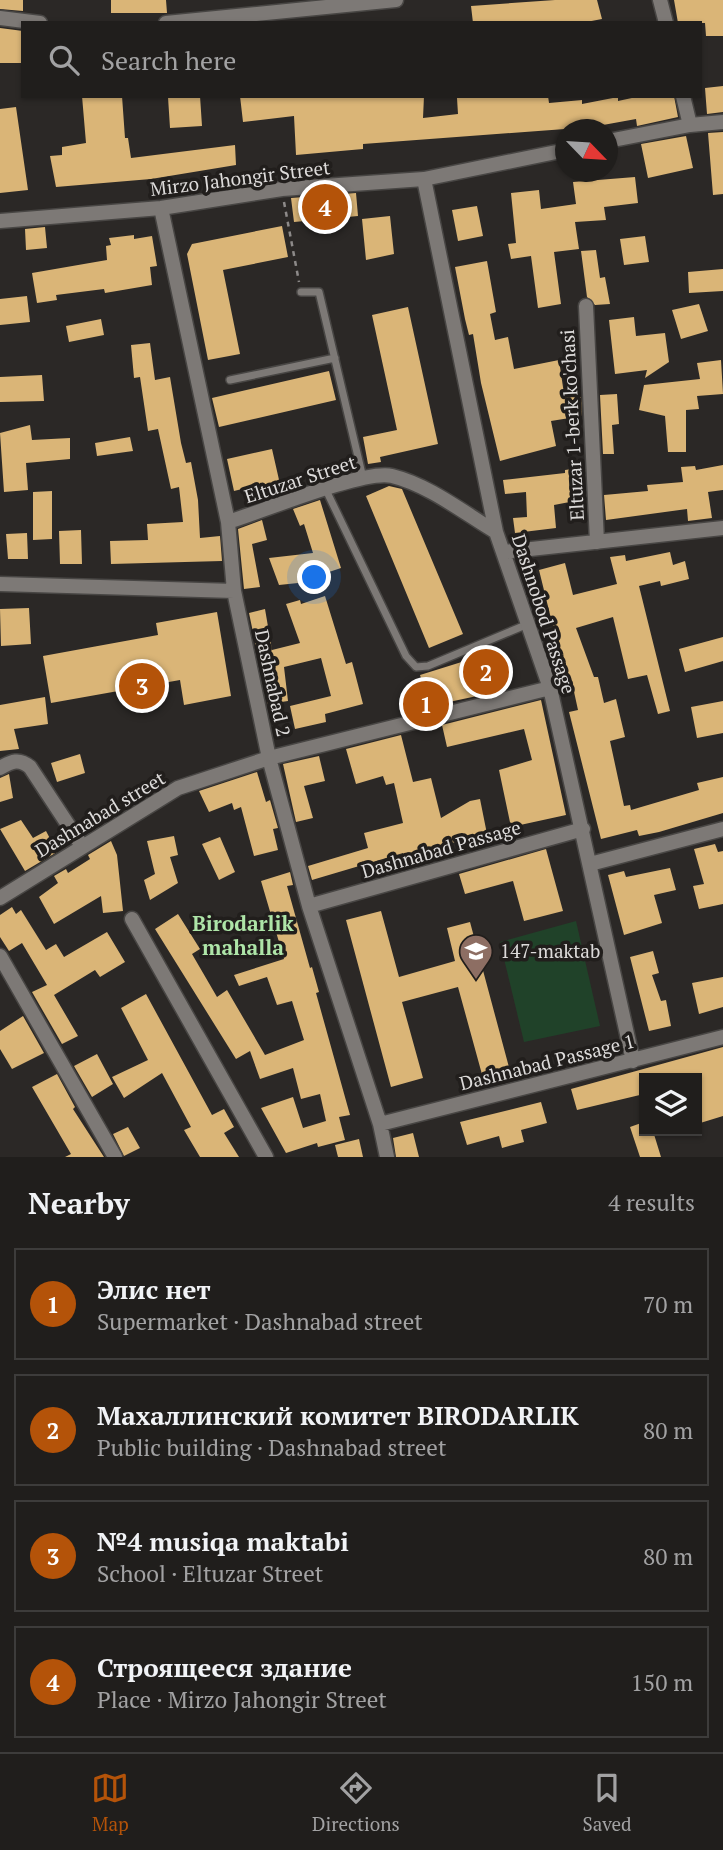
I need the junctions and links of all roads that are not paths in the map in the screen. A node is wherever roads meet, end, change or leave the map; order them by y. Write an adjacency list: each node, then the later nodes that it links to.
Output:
1 (396, 0): 5 (street)
2 (660, 0): 6 (street)
3 (0, 18): 4 (street)
4 (24, 21)
5 (186, 21)
6 (665, 21)
7 (683, 98): 9 (street)
8 (723, 122): 9 (street)
9 (690, 125): 10 (street)
10 (618, 140)
11 (555, 152): 12 (street, Mirzo Jahongir Street)
12 (424, 179): 13 (street, Mirzo Jahongir Street); 23 (street, Dashnobod Passage)
13 (161, 208): 14 (street, Mirzo Jahongir Street); 21 (street, Dashnabad 2)
14 (0, 221)
15 (300, 292): 17 (lane)
16 (586, 306): 24 (street, Eltuzar 1-berk ko'chasi)
17 (335, 358): 18 (lane); 19 (lane)
18 (230, 380)
19 (363, 478): 20 (street, Eltuzar Street); 23 (street, Eltuzar Street)
20 (326, 490): 21 (street, Eltuzar Street); 28 (lane)
21 (228, 522): 27 (street, Dashnabad 2)
22 (723, 528): 24 (street)
23 (496, 532): 25 (street, Dashnobod Passage)
24 (597, 542): 25 (street)
25 (503, 552): 28 (street, Dashnobod Passage)
26 (0, 584): 27 (street)
27 (234, 590): 30 (street, Dashnabad 2)
28 (528, 624): 29 (street, Dashnobod Passage)
29 (550, 688): 30 (street, Dashnabad street); 32 (street, Dashnobod Passage)
30 (269, 758): 34 (street, Dashnabad street); 37 (street, Dashnabad 2)
31 (0, 768): 34 (street)
32 (583, 829): 35 (street, Dashnobod Passage); 37 (street, Dashnabad Passage)
33 (723, 829): 35 (street)
34 (82, 846): 36 (street, Dashnabad street)
35 (590, 864): 41 (street, Dashnobod Passage)
36 (0, 898)
37 (309, 906): 42 (street, Dashnabad 2)
38 (132, 919): 44 (street)
39 (0, 956): 43 (street)
40 (723, 1037): 41 (street, Dashnabad Passage 1)
41 (633, 1060): 42 (street, Dashnabad Passage 1)
42 (380, 1124): 45 (street, Dashnabad 2)
43 (115, 1157)
44 (266, 1157)
45 (387, 1157)

